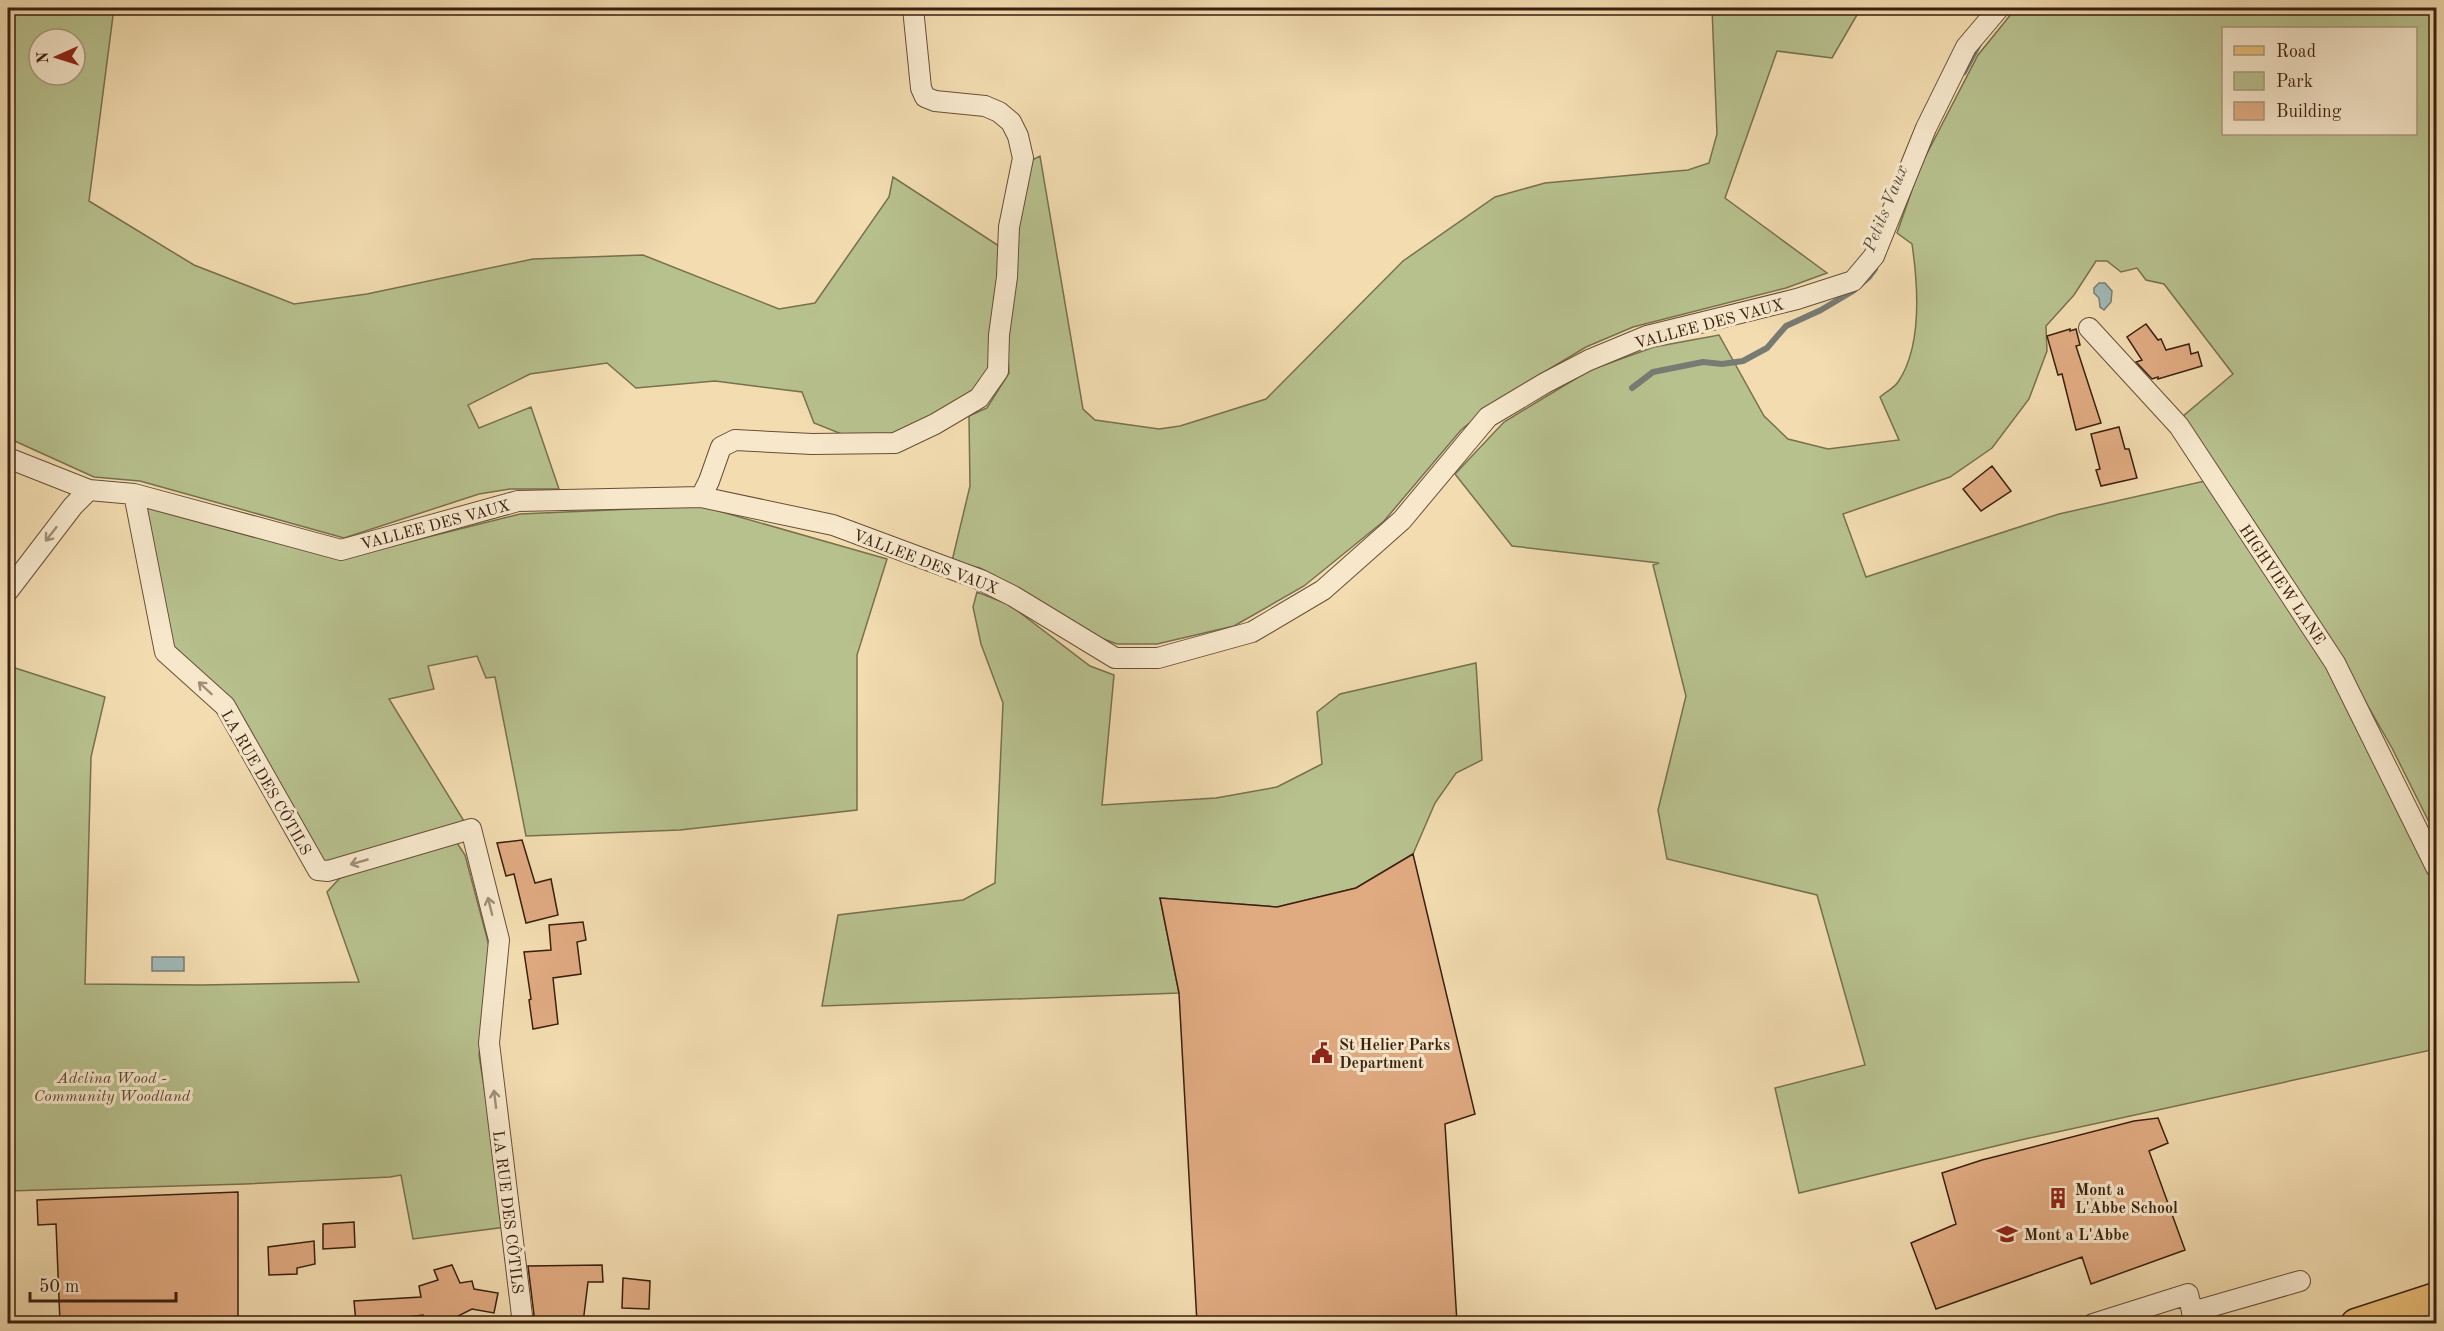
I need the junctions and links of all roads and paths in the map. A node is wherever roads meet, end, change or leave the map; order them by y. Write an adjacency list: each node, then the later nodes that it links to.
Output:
1 (914, 8): 7 (street)
2 (1999, 8): 7 (street, VALLEE DES VAUX)
3 (2089, 328): 9 (street, HIGHVIEW LANE)
4 (8, 458): 5 (street, VALLEE DES VAUX)
5 (89, 490): 6 (street, VALLEE DES VAUX); 8 (street, one-way to 8)
6 (134, 494): 7 (street, VALLEE DES VAUX); 13 (street, LA RUE DES CÔTILS, one-way to 6)
7 (701, 497)
8 (8, 591)
9 (2436, 867)
10 (2300, 1281): 12 (street)
11 (2436, 1298): 15 (main road)
12 (2194, 1318): 14 (street)
13 (523, 1323)
14 (2093, 1323)
15 (2361, 1323)

